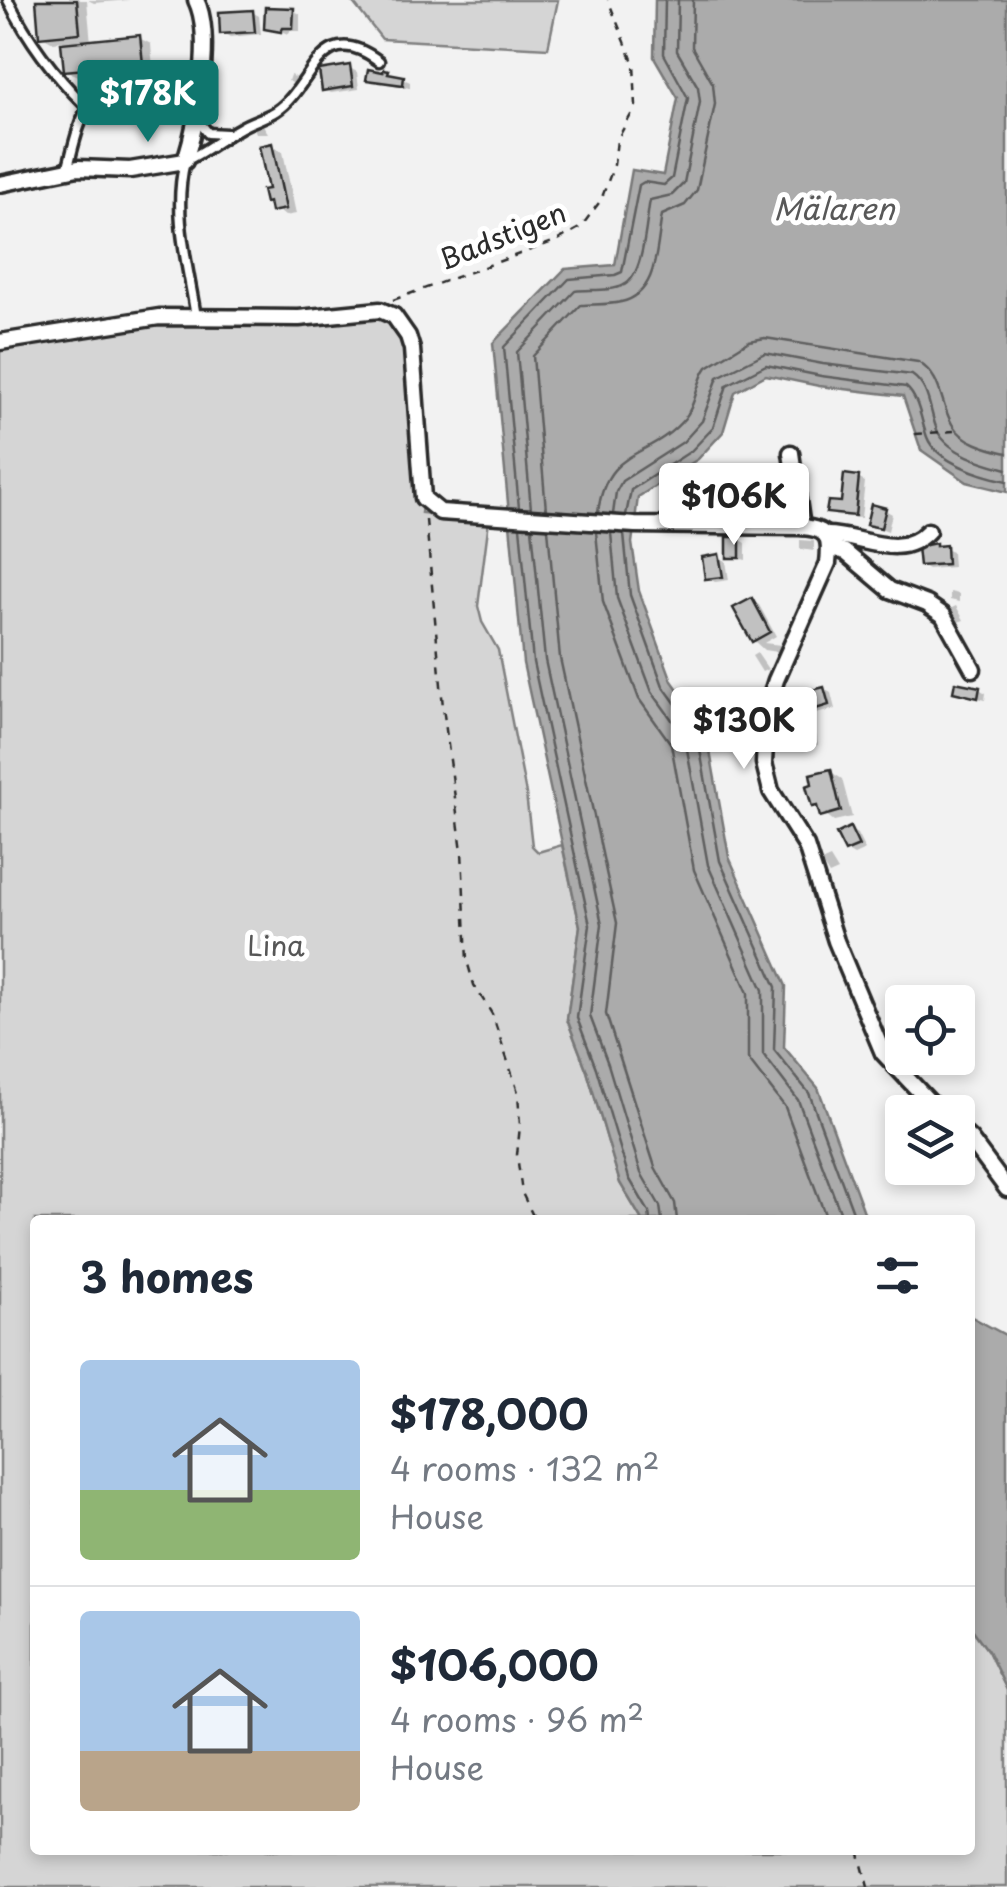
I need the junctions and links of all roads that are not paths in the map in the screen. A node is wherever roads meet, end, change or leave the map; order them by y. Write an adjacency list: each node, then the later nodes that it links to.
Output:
1 (8, 0): 5 (lane)
2 (196, 0): 4 (street)
3 (379, 61): 7 (lane)
4 (198, 89): 5 (lane); 6 (street)
5 (85, 105): 9 (lane)
6 (196, 118): 7 (lane); 8 (street)
7 (232, 133): 8 (lane)
8 (185, 161): 9 (street); 11 (lane)
9 (67, 170): 10 (street)
10 (0, 184)
11 (196, 317): 12 (street); 14 (street)
12 (0, 342)
13 (792, 453): 14 (street)
14 (802, 528): 16 (street)
15 (928, 531): 16 (street)
16 (828, 541): 17 (street); 18 (street)
17 (973, 668)
18 (922, 1095)
19 (975, 1146): 20 (street)
20 (1007, 1188)

